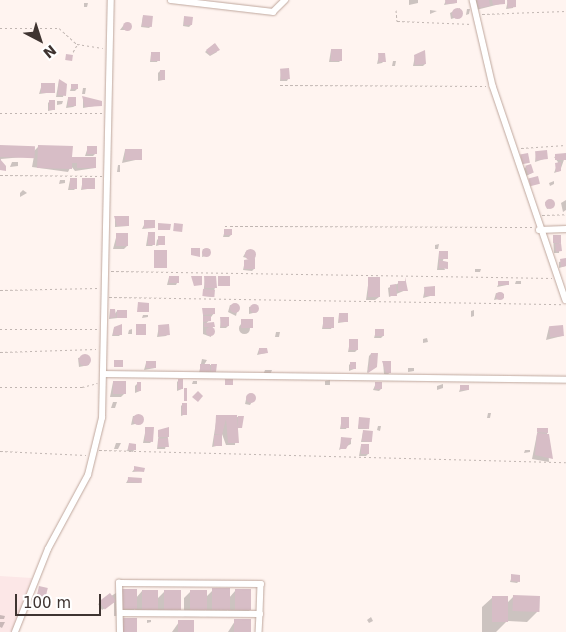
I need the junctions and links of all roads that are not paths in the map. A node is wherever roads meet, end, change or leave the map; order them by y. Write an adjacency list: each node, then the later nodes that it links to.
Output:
1 (111, 0): 8 (street)
2 (171, 0): 3 (street)
3 (285, 0)
4 (474, 0): 6 (street)
5 (566, 229): 6 (street)
6 (539, 230): 7 (street)
7 (566, 300)
8 (105, 374): 9 (street); 12 (street)
9 (566, 380)
10 (120, 613): 11 (street); 11 (street); 13 (street)
11 (260, 614): 14 (street)
12 (15, 632)
13 (120, 632)
14 (259, 632)

